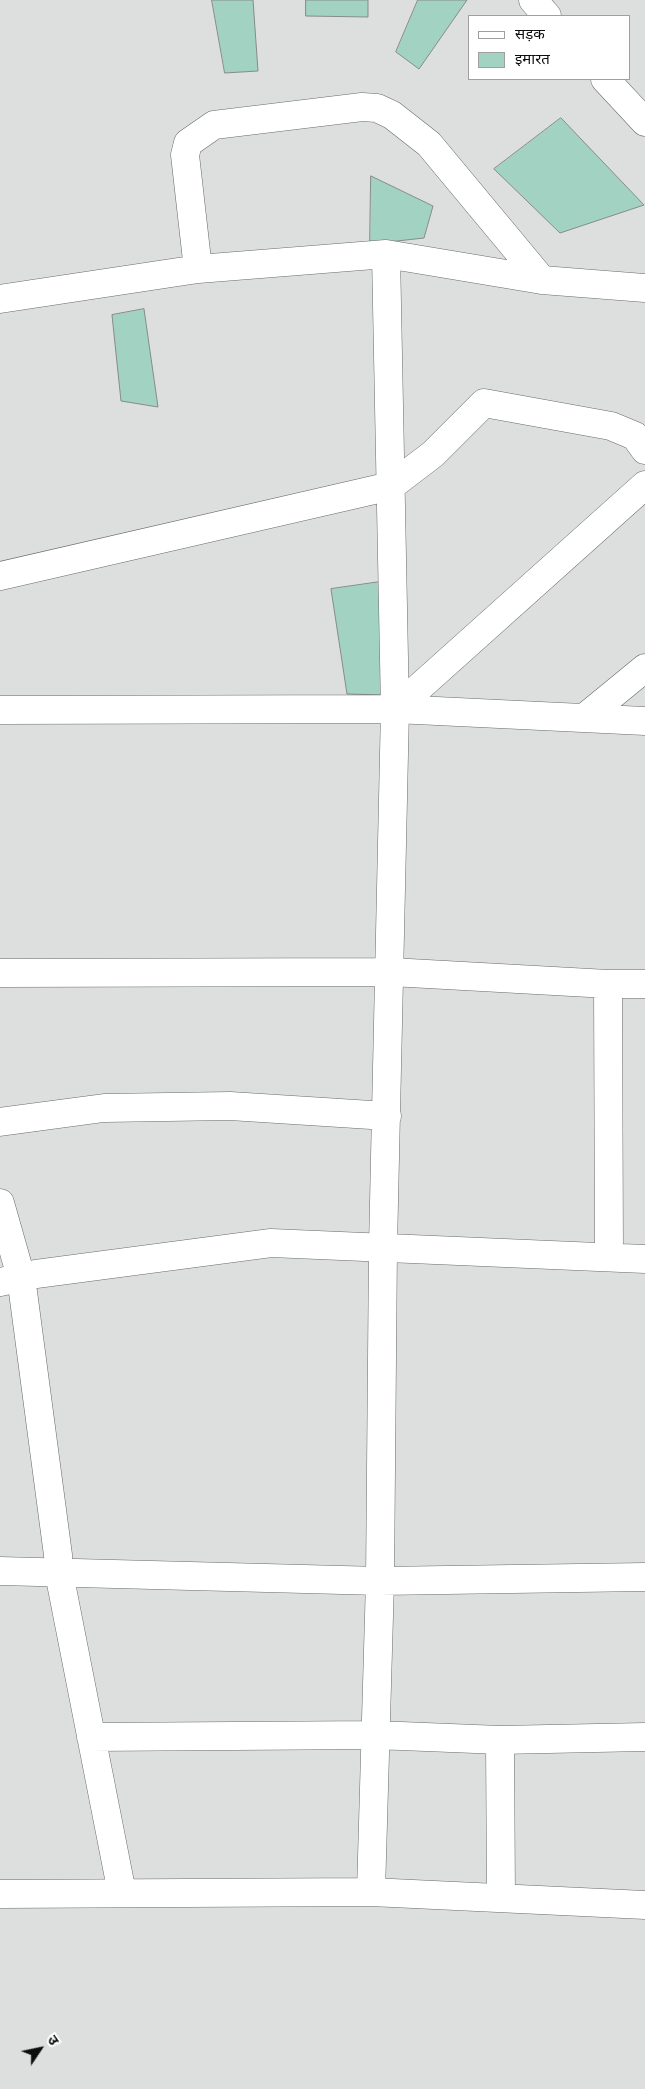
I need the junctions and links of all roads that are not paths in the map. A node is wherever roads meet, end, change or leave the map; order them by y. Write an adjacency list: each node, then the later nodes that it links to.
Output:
1 (532, 0): 2 (street)
2 (547, 15)
3 (606, 80): 4 (street)
4 (645, 122)
5 (386, 254): 6 (street); 7 (street); 12 (street)
6 (198, 269): 7 (street); 9 (street)
7 (542, 280): 8 (street)
8 (645, 288)
9 (0, 299)
10 (645, 450): 12 (street)
11 (645, 485): 15 (street)
12 (391, 486): 13 (street); 15 (street)
13 (0, 576)
14 (645, 668): 17 (street)
15 (395, 709): 16 (street); 17 (street); 19 (street)
16 (0, 710)
17 (584, 718): 18 (street)
18 (645, 721)
19 (391, 972): 20 (street); 21 (street); 23 (street)
20 (0, 973)
21 (608, 984): 22 (street); 27 (street)
22 (645, 984)
23 (387, 1116): 24 (street); 26 (street)
24 (0, 1122)
25 (0, 1203): 29 (street)
26 (383, 1247): 27 (street); 29 (street); 33 (street)
27 (609, 1257): 28 (street)
28 (645, 1259)
29 (10, 1280): 31 (street)
30 (0, 1571): 31 (street)
31 (59, 1573): 33 (street); 35 (street)
32 (645, 1577): 33 (street)
33 (380, 1581): 34 (street)
34 (376, 1735): 35 (street); 37 (street); 38 (street)
35 (91, 1737): 39 (street)
36 (645, 1737): 37 (street)
37 (500, 1740): 41 (street)
38 (371, 1892): 39 (street); 41 (street)
39 (122, 1893): 40 (street)
40 (0, 1894)
41 (501, 1898): 42 (street)
42 (645, 1905)

